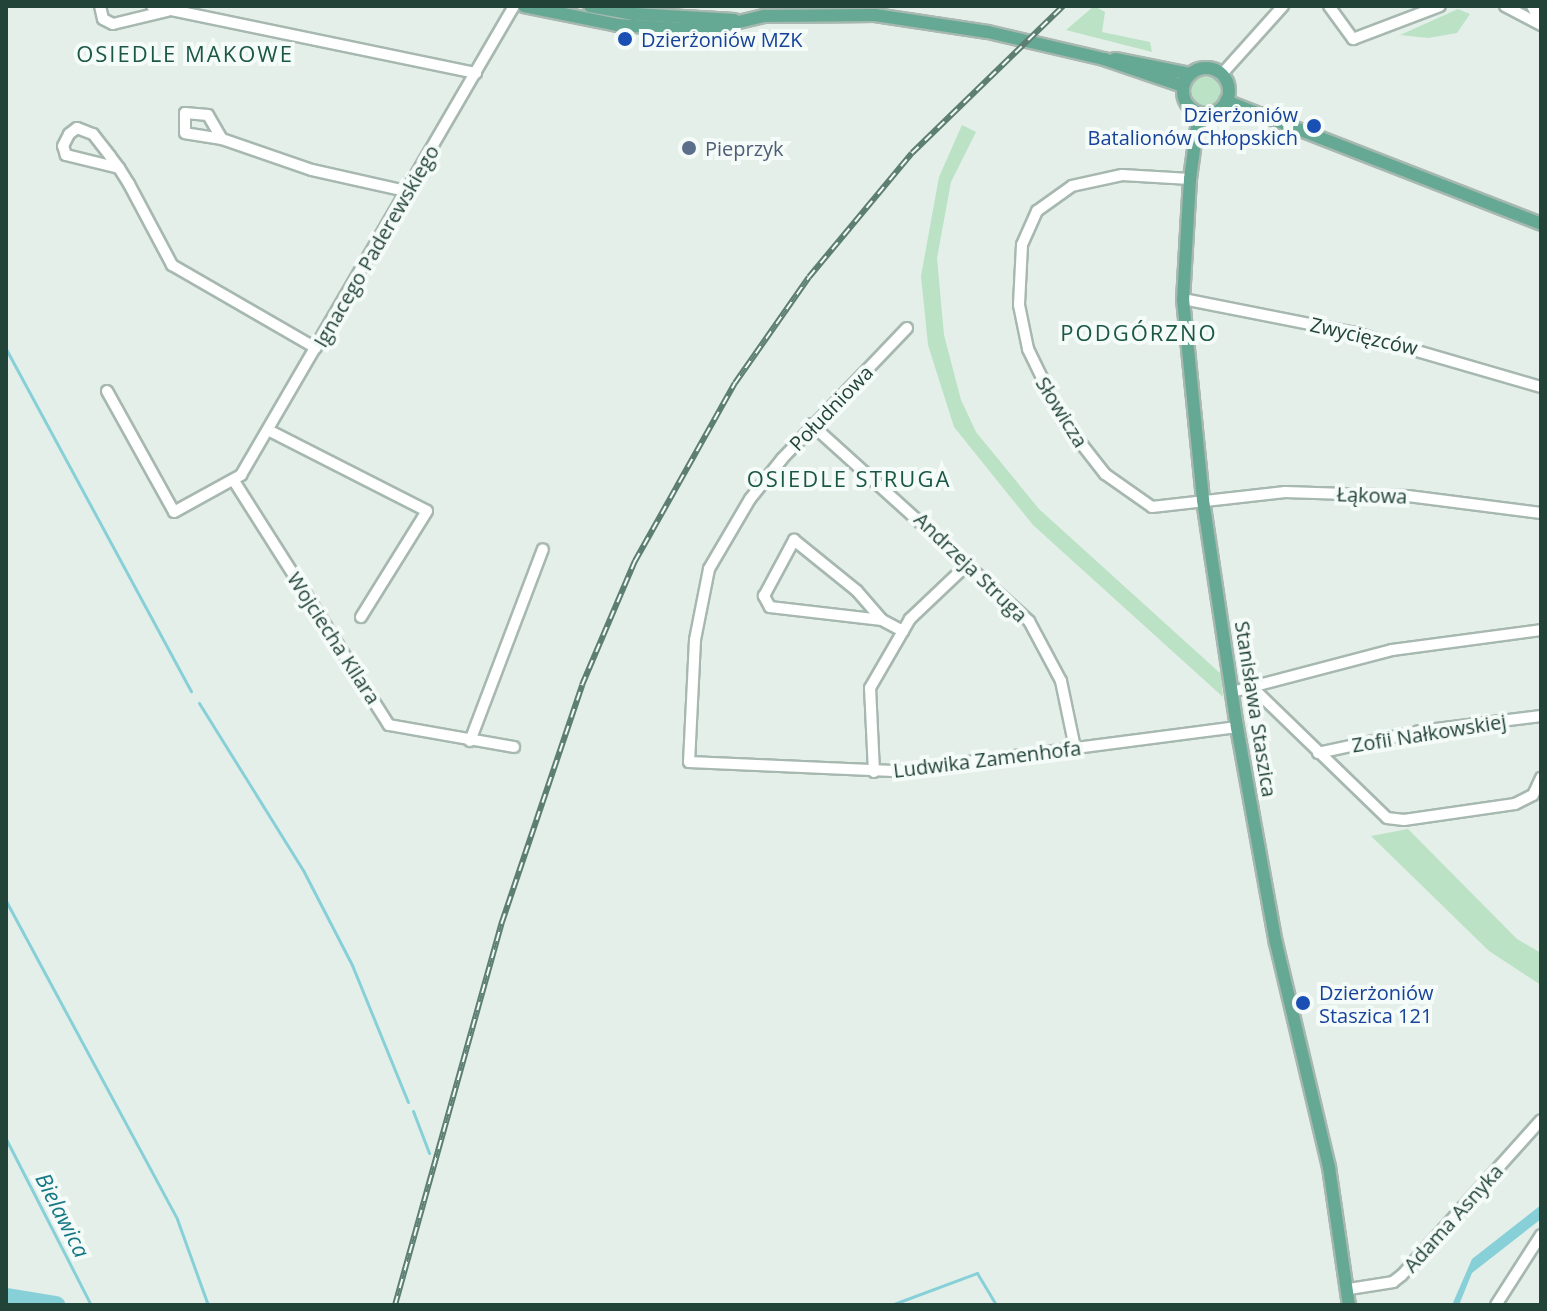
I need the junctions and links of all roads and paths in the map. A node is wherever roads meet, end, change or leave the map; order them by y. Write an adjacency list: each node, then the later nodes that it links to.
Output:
1 (100, 6): 11 (street)
2 (152, 6): 11 (street)
3 (514, 6): 15 (street, Ignacego Paderewskiego)
4 (524, 6): 12 (main road)
5 (590, 6): 12 (main road)
6 (1283, 6): 17 (street)
7 (1329, 6): 8 (street)
8 (1440, 6)
9 (1505, 6): 13 (street)
10 (1532, 6): 13 (street)
11 (169, 11): 15 (street)
12 (737, 20): 14 (main road)
13 (1541, 24)
14 (1104, 59): 16 (main road); 18 (main road)
15 (476, 73): 24 (street, Ignacego Paderewskiego)
16 (1190, 74): 17 (main road); 18 (main road)
17 (1221, 75): 19 (main road)
18 (1183, 86): 20 (main road)
19 (1226, 101): 20 (main road); 25 (main road)
20 (1199, 113): 23 (main road, Stanisława Staszica)
21 (222, 139): 24 (street)
22 (119, 168): 22 (street); 28 (street)
23 (1190, 179): 26 (main road, Stanisława Staszica); 34 (street, Słowicza)
24 (410, 192): 28 (street, Ignacego Paderewskiego)
25 (1541, 224)
26 (1183, 299): 29 (street, Zwycięzców); 34 (main road, Stanisława Staszica)
27 (907, 328): 31 (street, Południowa)
28 (316, 348): 32 (street, Ignacego Paderewskiego)
29 (1541, 387)
30 (107, 391): 33 (street)
31 (811, 424): 37 (street, Andrzeja Struga); 50 (street, Południowa)
32 (268, 430): 33 (street, Ignacego Paderewskiego); 38 (street)
33 (234, 481): 46 (street, Wojciecha Kilara)
34 (1203, 500): 35 (street, Łąkowa); 43 (main road, Stanisława Staszica)
35 (1541, 513)
36 (543, 549): 46 (street)
37 (968, 564): 41 (street); 48 (street, Andrzeja Struga)
38 (361, 617)
39 (882, 620): 39 (street); 41 (street)
40 (1541, 630): 42 (street)
41 (903, 631): 51 (street)
42 (1254, 689): 43 (street); 49 (street)
43 (1232, 692): 45 (main road, Stanisława Staszica)
44 (1541, 716): 49 (street, Zofii Nałkowskiej)
45 (1237, 727): 48 (street, Ludwika Zamenhofa); 55 (main road, Stanisława Staszica)
46 (470, 741): 47 (street, Wojciecha Kilara)
47 (514, 747)
48 (1075, 748): 51 (street, Ludwika Zamenhofa)
49 (1318, 753): 52 (street)
50 (689, 762): 51 (street, Ludwika Zamenhofa)
51 (874, 772)
52 (1541, 778)
53 (1541, 1120): 55 (street, Adama Asnyka)
54 (1541, 1235): 57 (street)
55 (1349, 1289): 56 (main road, Stanisława Staszica)
56 (1349, 1305)
57 (1496, 1305)

